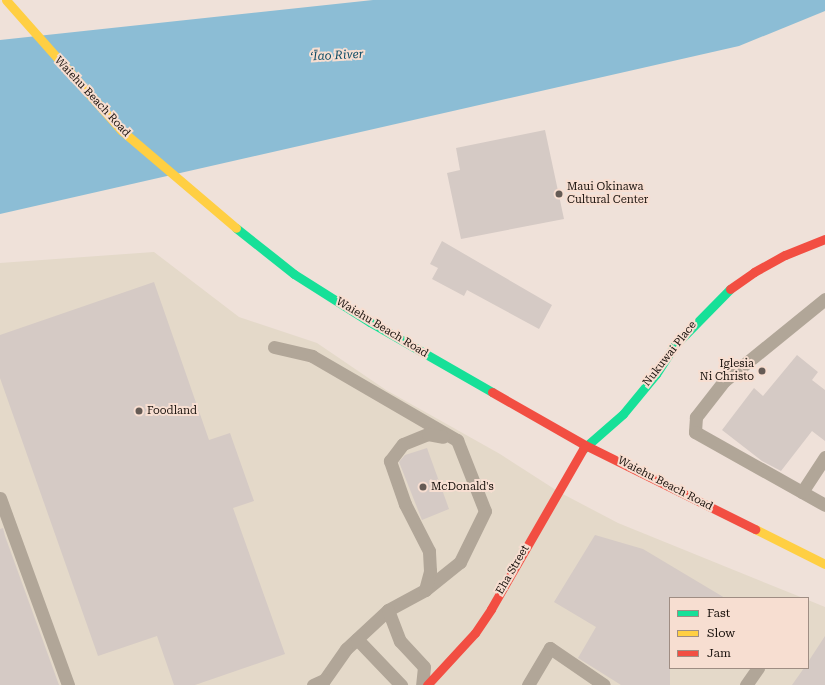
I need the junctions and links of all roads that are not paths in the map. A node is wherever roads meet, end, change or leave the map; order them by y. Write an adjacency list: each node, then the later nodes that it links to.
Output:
1 (6, 0): 6 (street, Waiehu Beach Road)
2 (824, 241): 6 (street, Nukuwai Place)
3 (825, 299): 8 (lane)
4 (274, 347): 5 (lane)
5 (458, 440): 12 (lane); 12 (lane)
6 (585, 445): 11 (street, Waiehu Beach Road); 20 (street, Eha Street)
7 (825, 457): 8 (lane)
8 (802, 492): 10 (lane)
9 (0, 498): 16 (lane)
10 (825, 506)
11 (825, 564)
12 (425, 590): 13 (lane)
13 (388, 610): 14 (lane); 19 (lane)
14 (357, 638): 17 (lane); 18 (lane)
15 (757, 669): 23 (lane)
16 (68, 685)
17 (313, 685)
18 (401, 685)
19 (422, 685)
20 (427, 685)
21 (528, 685): 22 (lane)
22 (604, 685)
23 (746, 685)

